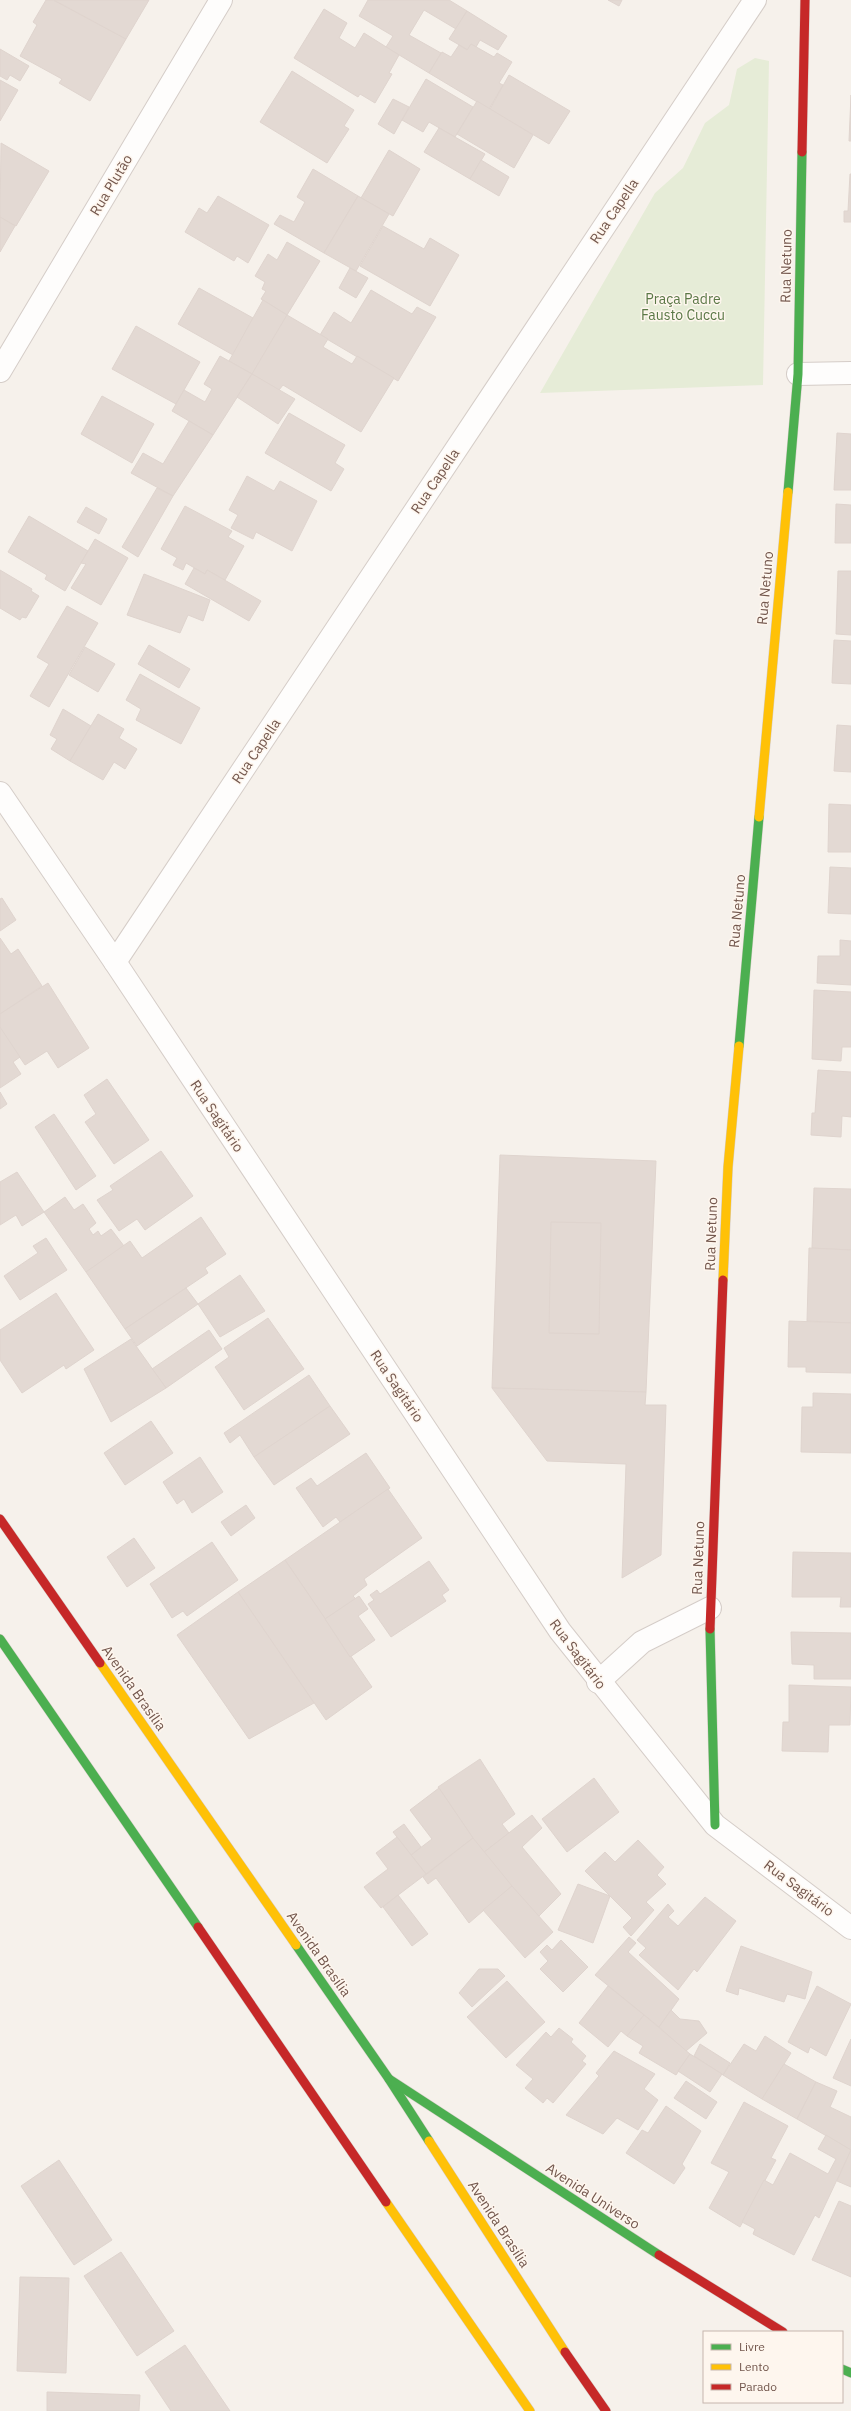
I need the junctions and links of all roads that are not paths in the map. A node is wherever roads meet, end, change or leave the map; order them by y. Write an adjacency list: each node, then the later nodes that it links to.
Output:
1 (221, 0): 4 (street, Rua Plutão)
2 (755, 0): 8 (street, Rua Capella)
3 (805, 0): 5 (main road, Rua Netuno)
4 (0, 371)
5 (798, 374): 6 (street); 10 (main road, Rua Netuno)
6 (851, 374)
7 (0, 793): 8 (street, Rua Sagitário)
8 (115, 962): 12 (street, Rua Sagitário)
9 (0, 1519): 15 (main road, Avenida Brasília)
10 (710, 1608): 12 (street); 13 (main road, Rua Netuno)
11 (0, 1639): 17 (main road)
12 (598, 1682): 13 (street, Rua Sagitário)
13 (715, 1825): 14 (street, Rua Sagitário)
14 (851, 1928)
15 (389, 2079): 16 (main road, Avenida Universo); 18 (main road, Avenida Brasília)
16 (781, 2331)
17 (530, 2411)
18 (606, 2411)

